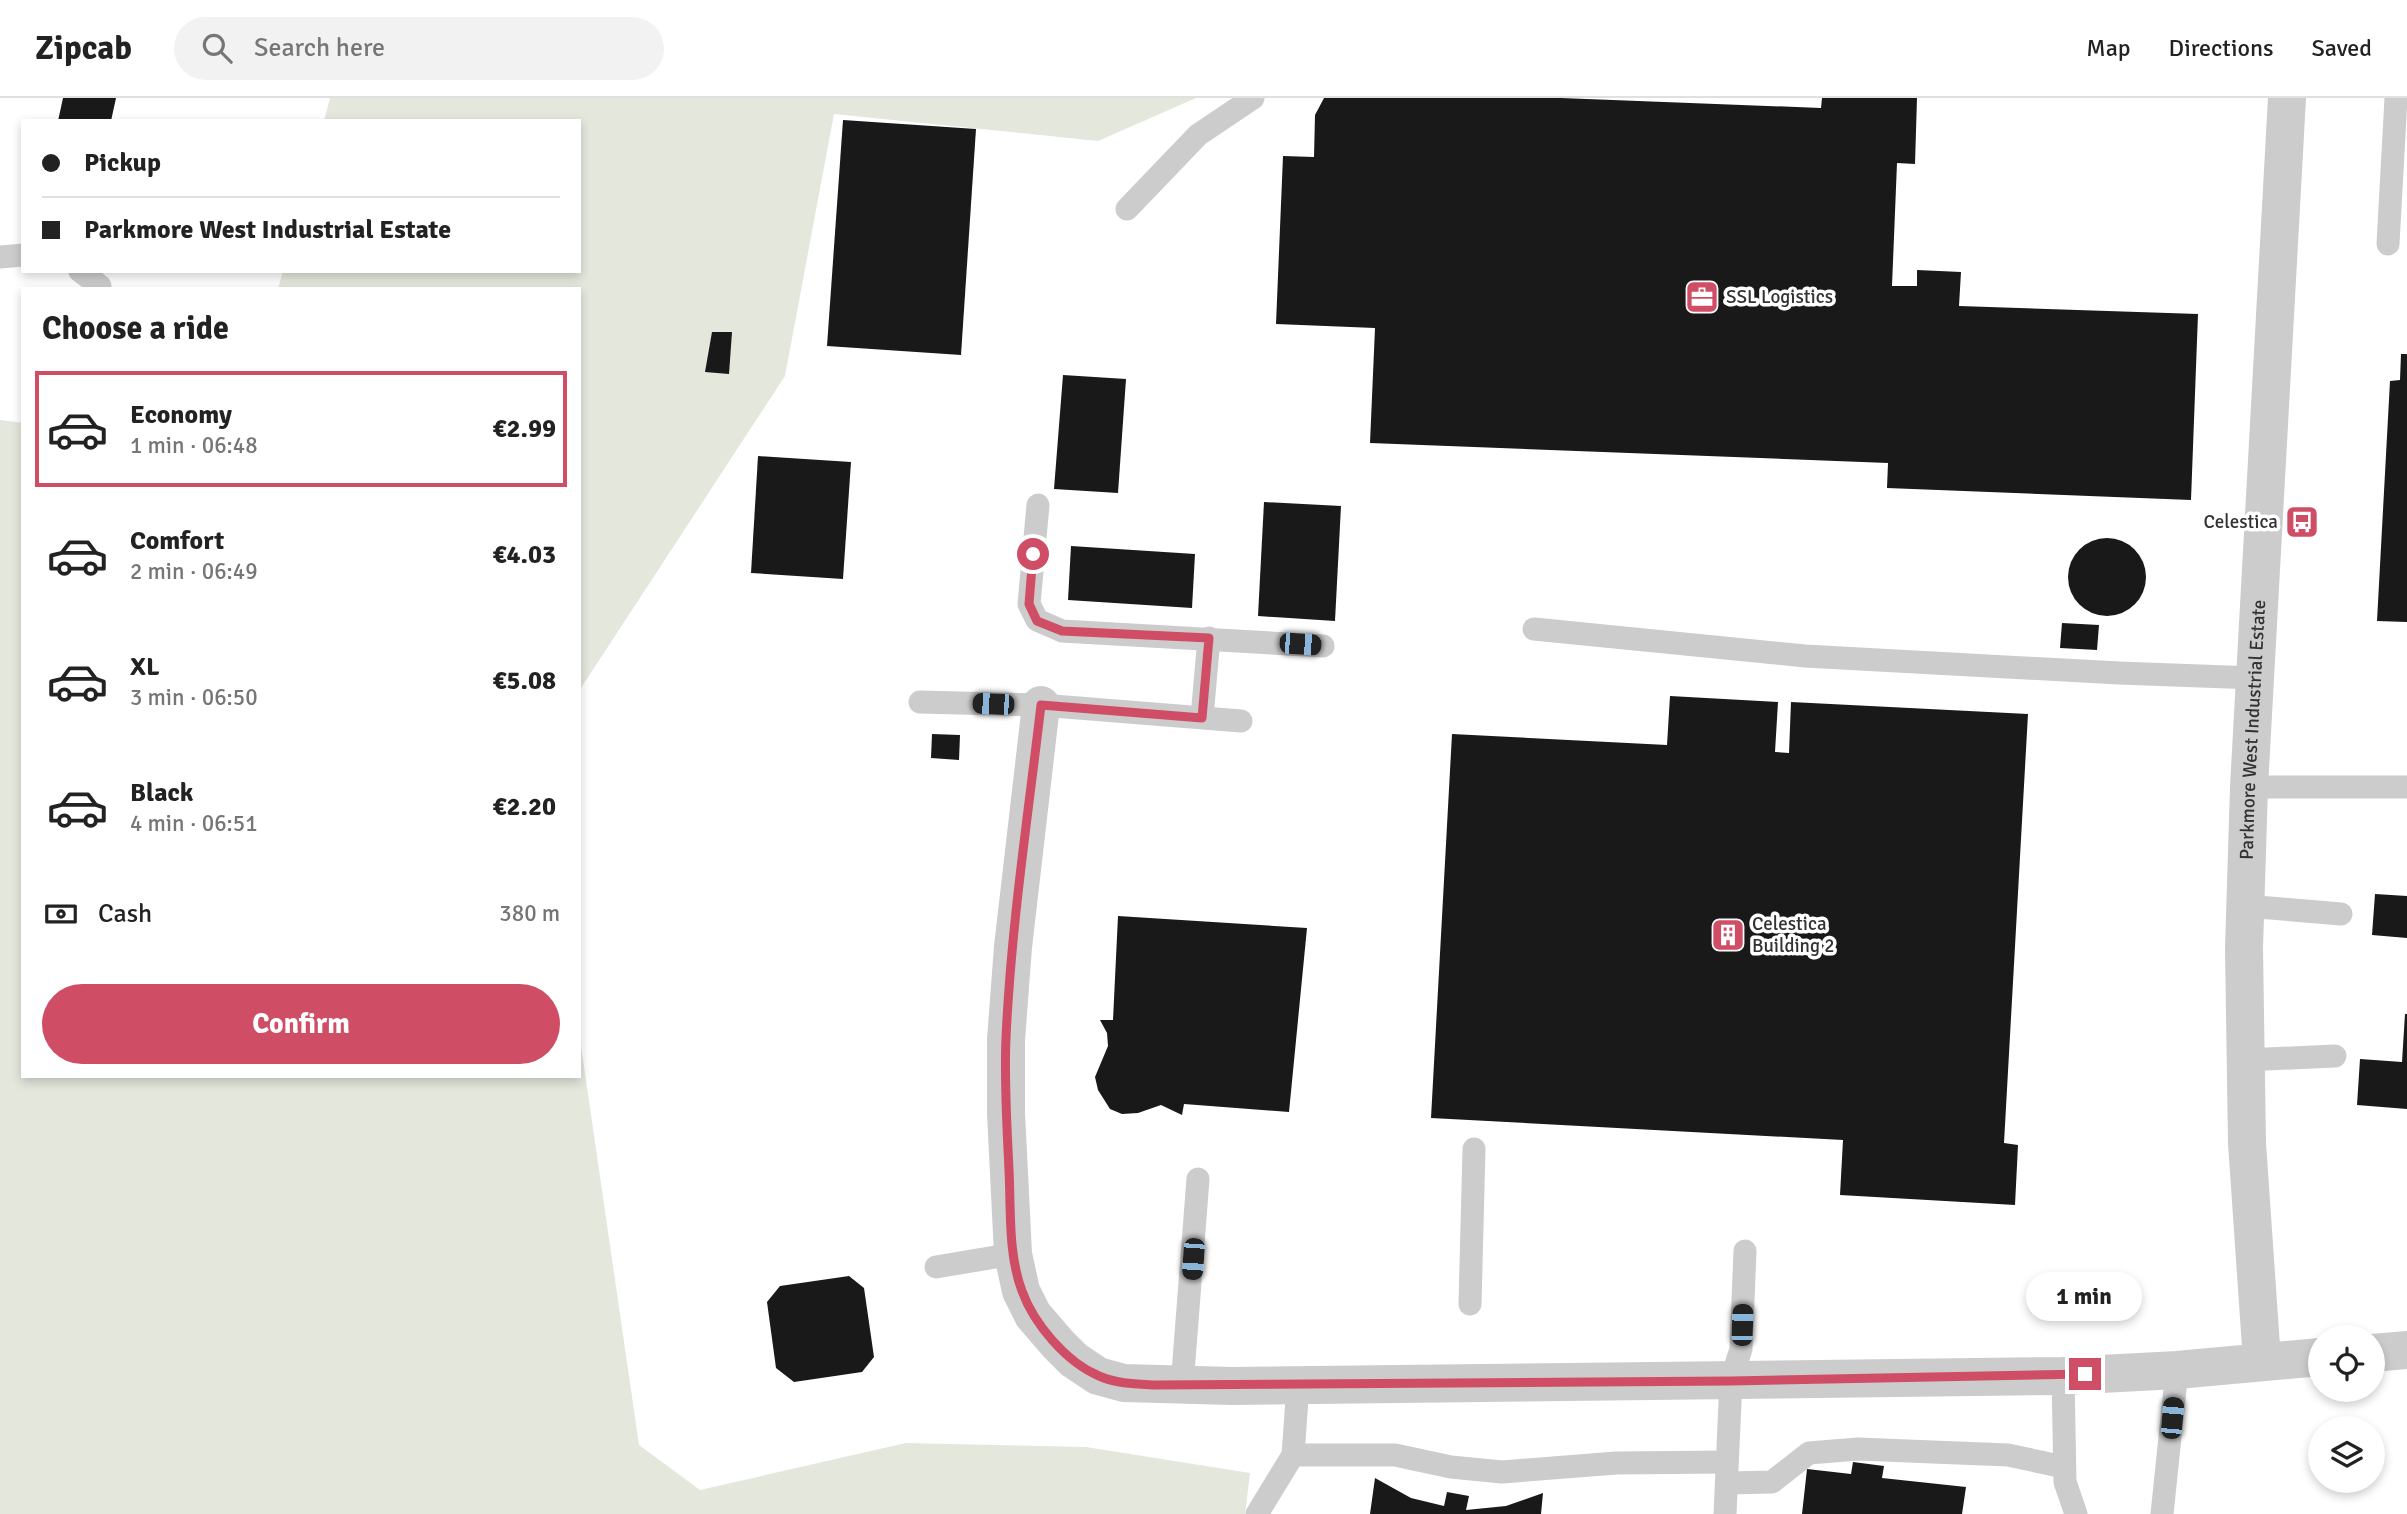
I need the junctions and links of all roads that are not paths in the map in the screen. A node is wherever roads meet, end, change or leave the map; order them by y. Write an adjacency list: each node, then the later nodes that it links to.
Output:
1 (1252, 98): 4 (lane)
2 (2287, 98): 14 (street, Parkmore West Industrial Estate)
3 (2396, 98): 5 (lane)
4 (1127, 209)
5 (2388, 244)
6 (21, 255): 7 (lane)
7 (0, 257)
8 (83, 273): 9 (lane)
9 (100, 287)
10 (1038, 505): 12 (lane)
11 (1534, 629): 14 (lane)
12 (1209, 638): 13 (lane); 17 (lane)
13 (1323, 646)
14 (2255, 678): 19 (street, Parkmore West Industrial Estate)
15 (920, 702): 16 (lane)
16 (1041, 705): 17 (lane); 28 (street)
17 (1202, 718): 18 (lane)
18 (1241, 721)
19 (2249, 787): 20 (lane); 21 (street, Parkmore West Industrial Estate)
20 (2407, 787)
21 (2246, 906): 22 (lane); 24 (street, Parkmore West Industrial Estate)
22 (2341, 914)
23 (2335, 1056): 24 (lane)
24 (2245, 1060): 34 (street, Parkmore West Industrial Estate)
25 (1474, 1149): 30 (lane)
26 (1198, 1179): 39 (lane)
27 (1745, 1251): 37 (lane)
28 (1013, 1254): 29 (lane); 39 (street)
29 (936, 1267)
30 (1470, 1304)
31 (2407, 1350): 32 (street)
32 (2385, 1352)
33 (2308, 1358): 34 (street)
34 (2262, 1361): 35 (street)
35 (2177, 1370): 36 (street); 46 (lane)
36 (2063, 1376): 37 (street); 41 (lane)
37 (1731, 1381): 38 (street); 42 (lane)
38 (1298, 1385): 39 (street); 40 (lane)
39 (1182, 1386)
40 (1293, 1455): 42 (lane); 43 (lane)
41 (2064, 1467): 42 (lane); 45 (lane)
42 (1727, 1473): 44 (lane)
43 (1257, 1514)
44 (1725, 1514)
45 (2076, 1514)
46 (2162, 1514)

